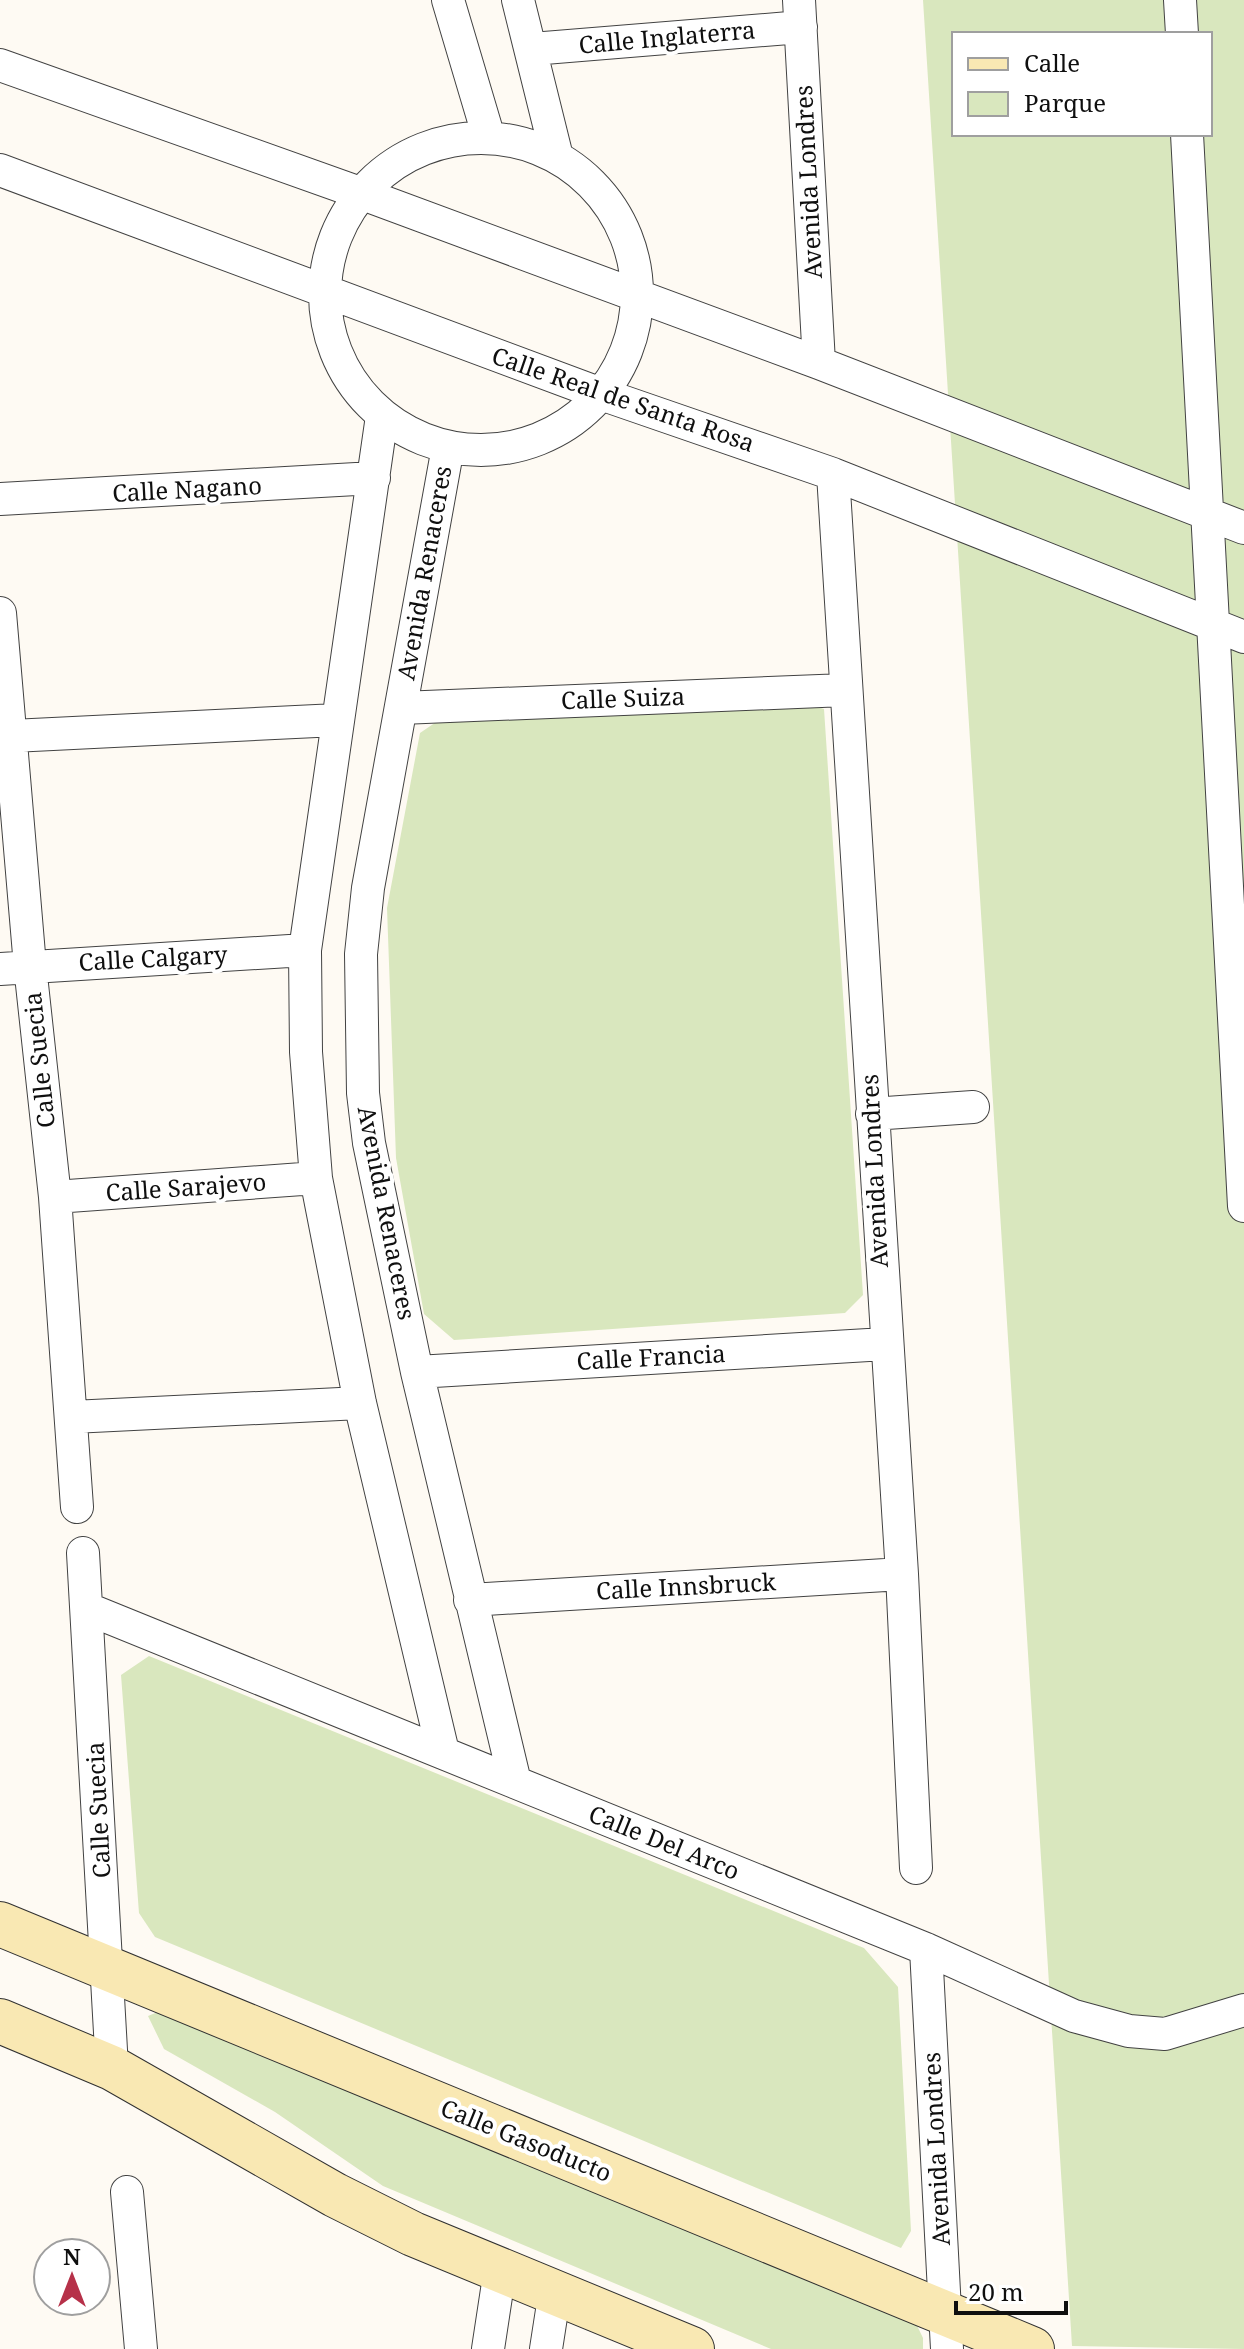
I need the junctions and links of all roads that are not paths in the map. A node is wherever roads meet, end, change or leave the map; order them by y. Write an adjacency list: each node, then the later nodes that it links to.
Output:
1 (448, 0): 9 (street)
2 (518, 0): 6 (street)
3 (1180, 0): 5 (street)
4 (800, 13): 6 (street, Calle Inglaterra); 15 (street, Avenida Londres)
5 (1182, 32)
6 (532, 49): 10 (street)
7 (0, 65): 12 (street)
8 (1187, 136): 22 (street)
9 (489, 138): 10 (street, Avenida Renaceres); 12 (street, Avenida Renaceres)
10 (557, 157): 14 (street, Avenida Renaceres)
11 (0, 170): 13 (street, Calle Real de Santa Rosa)
12 (360, 193): 13 (street, Avenida Renaceres); 14 (street)
13 (323, 292): 16 (street, Calle Real de Santa Rosa); 17 (street, Avenida Renaceres)
14 (638, 298): 15 (street); 16 (street, Avenida Renaceres)
15 (819, 363): 22 (street)
16 (601, 394): 18 (street, Avenida Renaceres); 19 (street, Calle Real de Santa Rosa)
17 (382, 416): 18 (street, Avenida Renaceres); 20 (street)
18 (448, 447): 27 (street, Avenida Renaceres)
19 (833, 474): 25 (street, Calle Real de Santa Rosa); 26 (street, Avenida Londres)
20 (374, 478): 21 (street, Calle Nagano); 28 (street)
21 (0, 499)
22 (1207, 515): 23 (street); 25 (street)
23 (1244, 528)
24 (0, 613): 29 (street, Calle Suecia)
25 (1229, 632): 36 (street)
26 (845, 690): 27 (street, Calle Suiza); 33 (street, Avenida Londres)
27 (401, 708): 38 (street, Avenida Renaceres)
28 (337, 720): 29 (street); 30 (street)
29 (12, 736): 31 (street, Calle Suecia)
30 (305, 950): 31 (street, Calle Calgary); 34 (street)
31 (15, 967): 35 (street, Calle Suecia)
32 (973, 1107): 33 (street)
33 (872, 1114): 37 (street, Avenida Londres)
34 (316, 1178): 35 (street, Calle Sarajevo); 39 (street)
35 (55, 1197): 40 (street, Calle Suecia)
36 (1244, 1206)
37 (885, 1344): 38 (street, Calle Francia); 43 (street, Avenida Londres)
38 (417, 1372): 44 (street, Avenida Renaceres)
39 (360, 1403): 40 (street); 46 (street)
40 (72, 1417): 41 (street, Calle Suecia)
41 (77, 1507)
42 (83, 1553): 45 (street, Calle Suecia)
43 (902, 1574): 44 (street, Calle Innsbruck); 48 (street, Avenida Londres)
44 (470, 1600): 47 (street, Avenida Renaceres)
45 (88, 1609): 46 (street, Calle Del Arco); 51 (street, Calle Suecia)
46 (443, 1752): 47 (street, Calle Del Arco)
47 (515, 1782): 50 (street, Calle Del Arco)
48 (916, 1868)
49 (0, 1924): 51 (street, Calle Gasoducto)
50 (926, 1949): 52 (street, Calle Del Arco); 58 (street, Avenida Londres)
51 (107, 1968): 54 (street, Calle Suecia); 58 (street, Calle Gasoducto)
52 (1244, 2010)
53 (0, 2021): 54 (street)
54 (112, 2068): 56 (street)
55 (127, 2192): 59 (street)
56 (500, 2270): 57 (street); 60 (street)
57 (555, 2291): 61 (street); 62 (street)
58 (946, 2331): 63 (street, Calle Gasoducto)
59 (141, 2349)
60 (488, 2349)
61 (546, 2349)
62 (692, 2349)
63 (1032, 2349)

